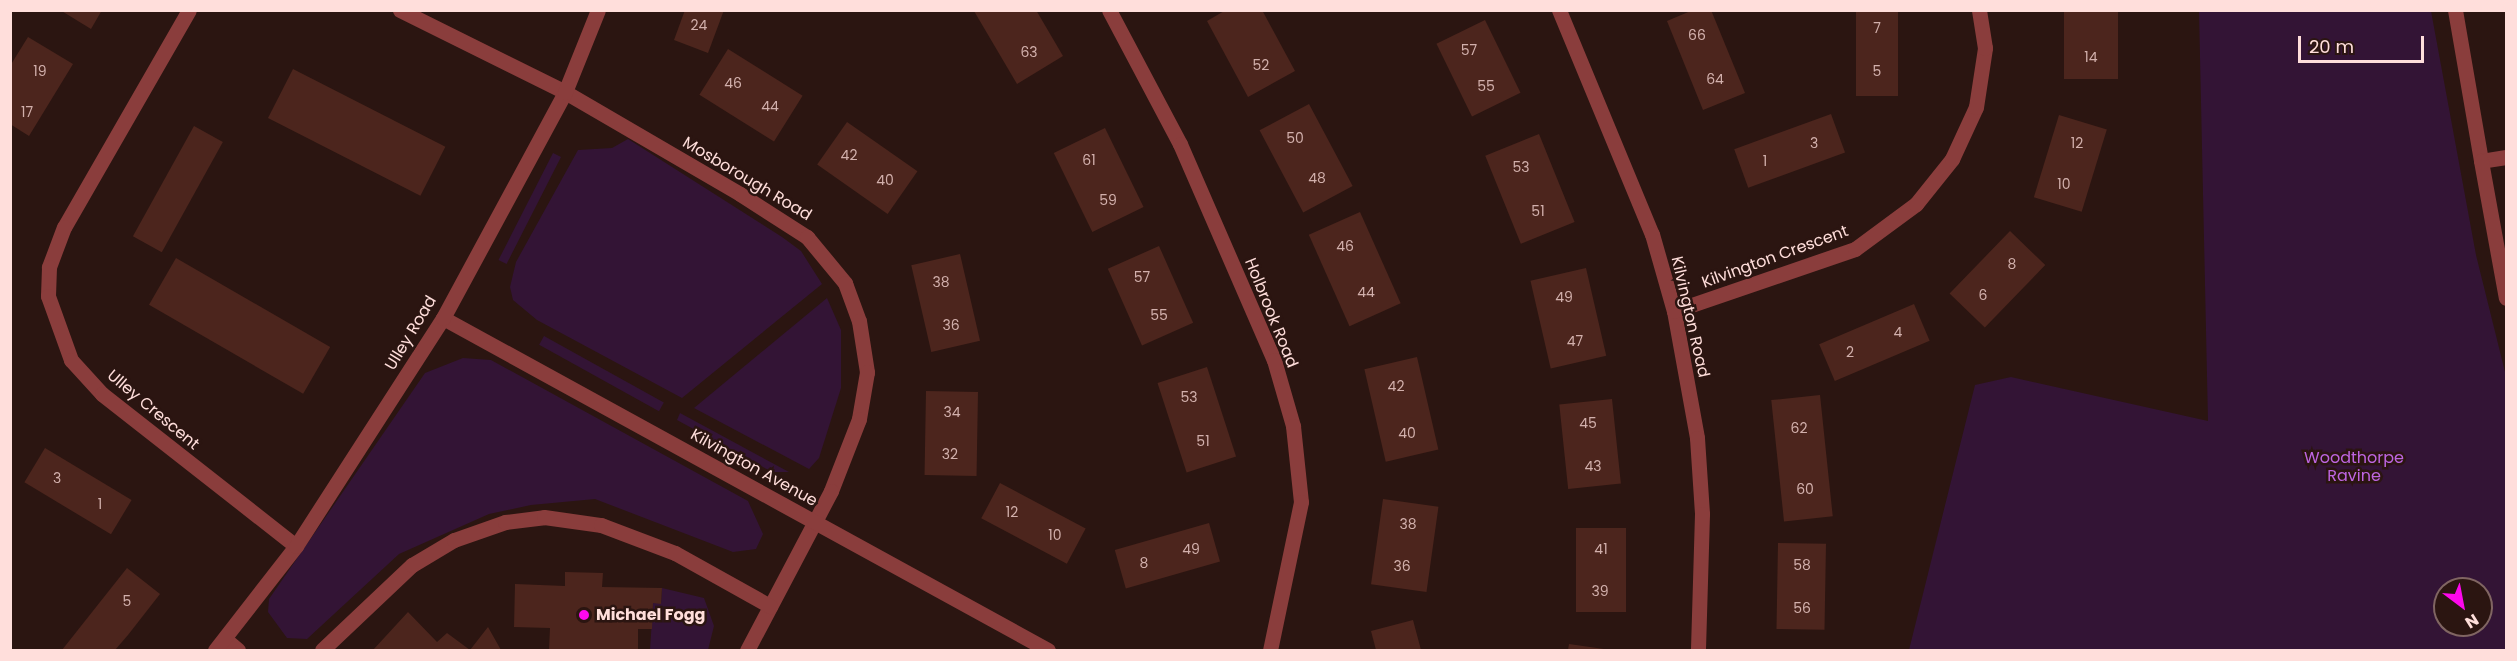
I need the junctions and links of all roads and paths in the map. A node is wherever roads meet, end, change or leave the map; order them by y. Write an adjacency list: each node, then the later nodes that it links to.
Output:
1 (189, 10): 15 (street, Ulley Crescent)
2 (400, 10): 8 (street)
3 (598, 10): 8 (street, Ulley Road)
4 (1109, 10): 22 (street, Holbrook Road)
5 (1559, 10): 12 (street, Kilvington Road)
6 (1979, 10): 12 (street, Kilvington Crescent)
7 (2455, 10): 10 (street)
8 (565, 92): 13 (street, Ulley Road); 14 (street, Mosborough Road)
9 (2506, 157): 10 (street)
10 (2481, 161): 11 (street)
11 (2506, 298)
12 (1674, 311): 23 (street, Kilvington Road)
13 (442, 318): 14 (street, Kilvington Avenue); 15 (street, Ulley Road)
14 (815, 522): 16 (street, Mosborough Road); 21 (street, Kilvington Avenue)
15 (296, 546): 17 (street, Ulley Road)
16 (770, 606): 19 (street); 20 (street, Mosborough Road)
17 (220, 645): 18 (street)
18 (238, 651)
19 (322, 651)
20 (747, 651)
21 (1048, 651)
22 (1270, 651)
23 (1698, 651)

